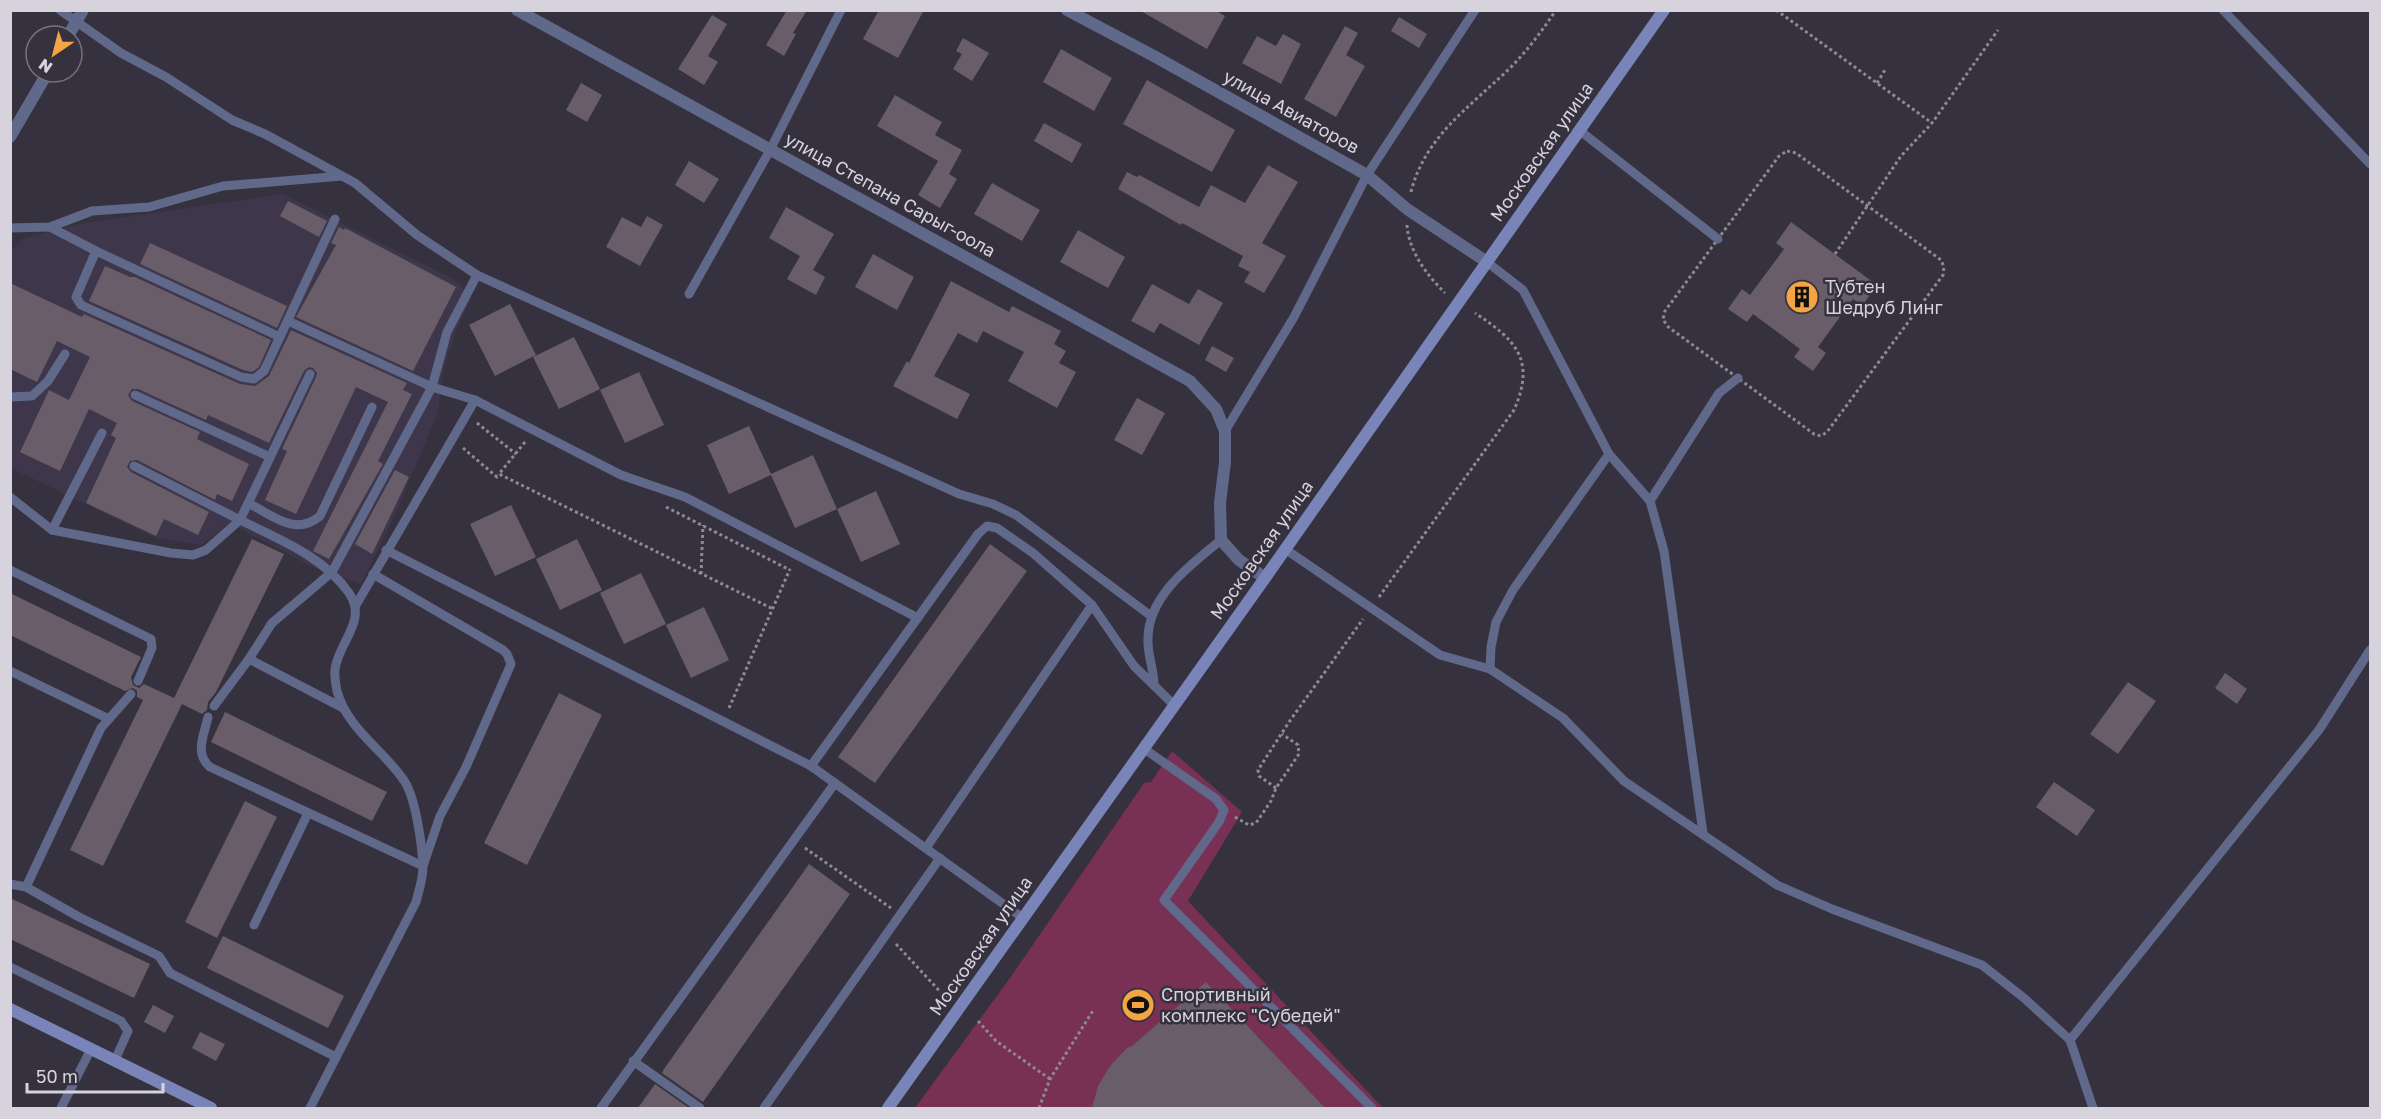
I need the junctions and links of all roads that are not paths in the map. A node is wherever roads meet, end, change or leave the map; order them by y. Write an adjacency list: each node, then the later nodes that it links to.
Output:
1 (60, 10): 9 (lane)
2 (83, 10): 9 (street)
3 (517, 10): 13 (street, улица Степана Сарыг-оола)
4 (840, 10): 13 (lane)
5 (1067, 10): 15 (street, улица Авиаторов)
6 (1475, 10): 15 (lane)
7 (1664, 10): 11 (main road, Московская улица)
8 (2223, 10): 14 (lane)
9 (76, 22): 16 (lane)
10 (41, 84): 12 (street)
11 (1580, 130): 20 (lane); 22 (main road, Московская улица)
12 (10, 137)
13 (770, 150): 24 (lane); 35 (street, улица Степана Сарыг-оола)
14 (2370, 164)
15 (1367, 175): 22 (street, улица Авиаторов); 35 (lane)
16 (342, 176): 18 (lane); 23 (lane)
17 (334, 219): 25 (lane)
18 (50, 227): 19 (lane); 21 (lane)
19 (10, 228)
20 (1718, 239)
21 (96, 251): 26 (lane); 26 (lane)
22 (1487, 262): 37 (lane); 46 (main road, Московская улица)
23 (477, 275): 30 (lane); 54 (lane)
24 (689, 294)
25 (288, 321): 26 (lane); 30 (lane)
26 (280, 338)
27 (65, 354): 32 (lane)
28 (310, 374): 38 (lane)
29 (1738, 378): 41 (lane)
30 (432, 387): 33 (lane); 49 (lane)
31 (135, 395): 38 (lane)
32 (10, 397)
33 (475, 400): 47 (lane); 55 (lane)
34 (372, 407): 42 (lane)
35 (1225, 431): 45 (street)
36 (102, 433): 44 (lane)
37 (1609, 454): 41 (lane); 58 (lane)
38 (270, 457): 42 (lane)
39 (134, 466): 43 (lane)
40 (10, 497): 44 (lane)
41 (1650, 501): 72 (lane)
42 (248, 503): 43 (lane)
43 (240, 520): 44 (lane); 49 (lane)
44 (52, 530)
45 (1221, 540): 51 (street); 54 (lane)
46 (1285, 549): 51 (main road, Московская улица); 58 (lane)
47 (386, 550): 50 (lane); 69 (lane)
48 (10, 570): 60 (lane)
49 (332, 572): 52 (lane); 57 (lane)
50 (373, 574): 52 (lane); 75 (lane)
51 (1265, 578): 63 (main road, Московская улица)
52 (356, 605): 65 (lane)
53 (1092, 605): 55 (lane); 61 (lane); 73 (lane)
54 (1151, 616): 61 (lane)
55 (918, 618): 69 (lane)
56 (2370, 650): 82 (lane)
57 (249, 659): 64 (lane); 65 (lane)
58 (1490, 669): 72 (lane)
59 (10, 671): 67 (lane)
60 (138, 681)
61 (1154, 685): 63 (lane)
62 (131, 694): 67 (lane)
63 (1174, 705): 68 (main road, Московская улица)
64 (214, 706)
65 (343, 708): 75 (lane)
66 (208, 717): 71 (lane)
67 (109, 719): 77 (lane)
68 (1143, 748): 78 (main road, Московская улица); 94 (lane)
69 (811, 766): 70 (lane)
70 (835, 783): 73 (lane); 86 (lane)
71 (308, 813): 75 (lane); 79 (lane)
72 (1703, 833): 82 (lane)
73 (926, 848): 74 (lane)
74 (940, 858): 78 (lane); 92 (lane)
75 (423, 866): 84 (lane)
76 (10, 884): 77 (lane)
77 (26, 887): 84 (lane)
78 (1023, 918): 93 (main road, Московская улица)
79 (254, 925)
80 (10, 967): 85 (lane)
81 (10, 1009): 83 (main road)
82 (2070, 1040): 95 (lane)
83 (91, 1049): 85 (main road); 87 (lane)
84 (336, 1057): 89 (lane)
85 (115, 1060): 88 (main road)
86 (633, 1061): 90 (lane); 91 (lane)
87 (61, 1108)
88 (211, 1108)
89 (310, 1108)
90 (601, 1108)
91 (700, 1108)
92 (764, 1108)
93 (888, 1108)
94 (1372, 1108)
95 (2093, 1108)

